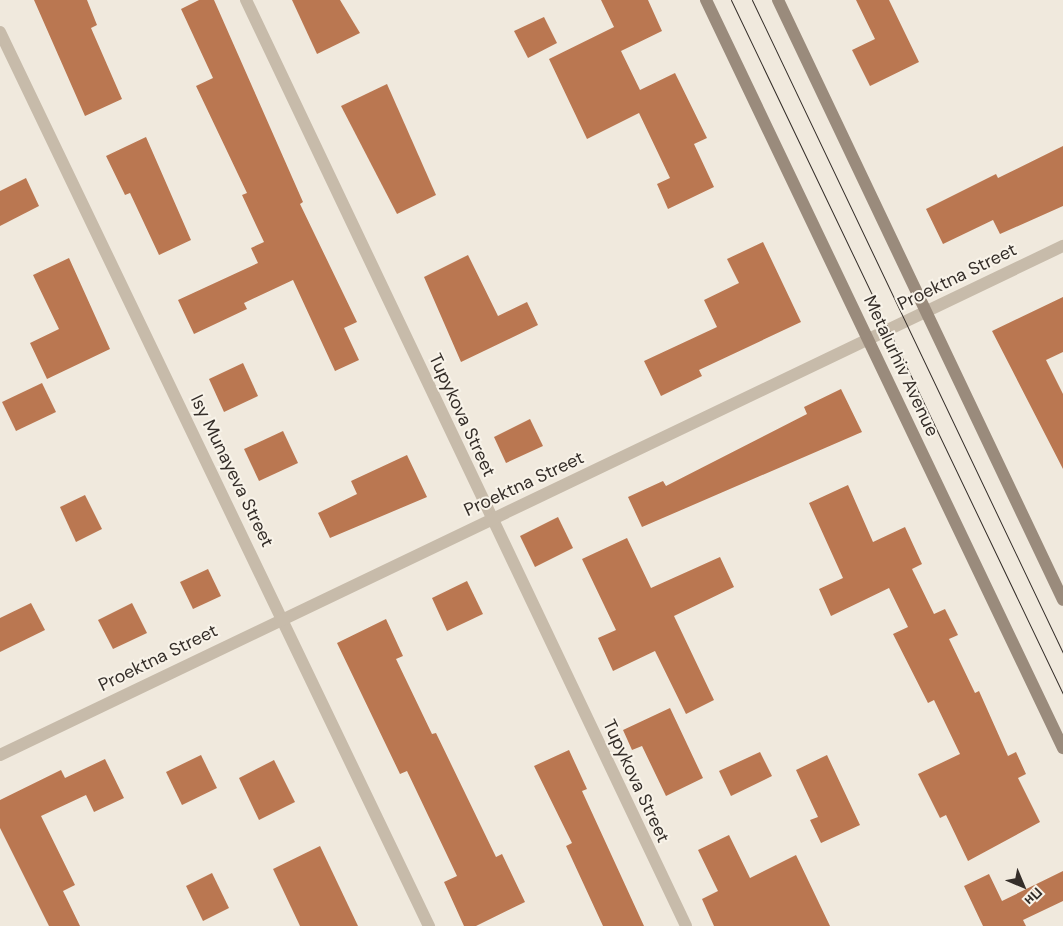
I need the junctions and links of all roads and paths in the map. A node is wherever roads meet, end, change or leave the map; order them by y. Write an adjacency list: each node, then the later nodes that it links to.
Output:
1 (246, 0): 8 (street, Tupykova Street)
2 (706, 0): 7 (main road, Metalurhiv Avenue)
3 (778, 0): 6 (main road)
4 (0, 32): 10 (street, Isy Munayeva Street)
5 (1063, 246): 6 (street, Proektna Street)
6 (926, 312): 7 (street, Proektna Street); 9 (main road)
7 (869, 339): 8 (street, Proektna Street); 11 (main road, Metalurhiv Avenue)
8 (492, 519): 10 (street, Proektna Street); 14 (street, Tupykova Street)
9 (1063, 600)
10 (283, 617): 12 (street, Proektna Street); 13 (street, Isy Munayeva Street)
11 (1063, 748)
12 (0, 755)
13 (429, 926)
14 (686, 926)

